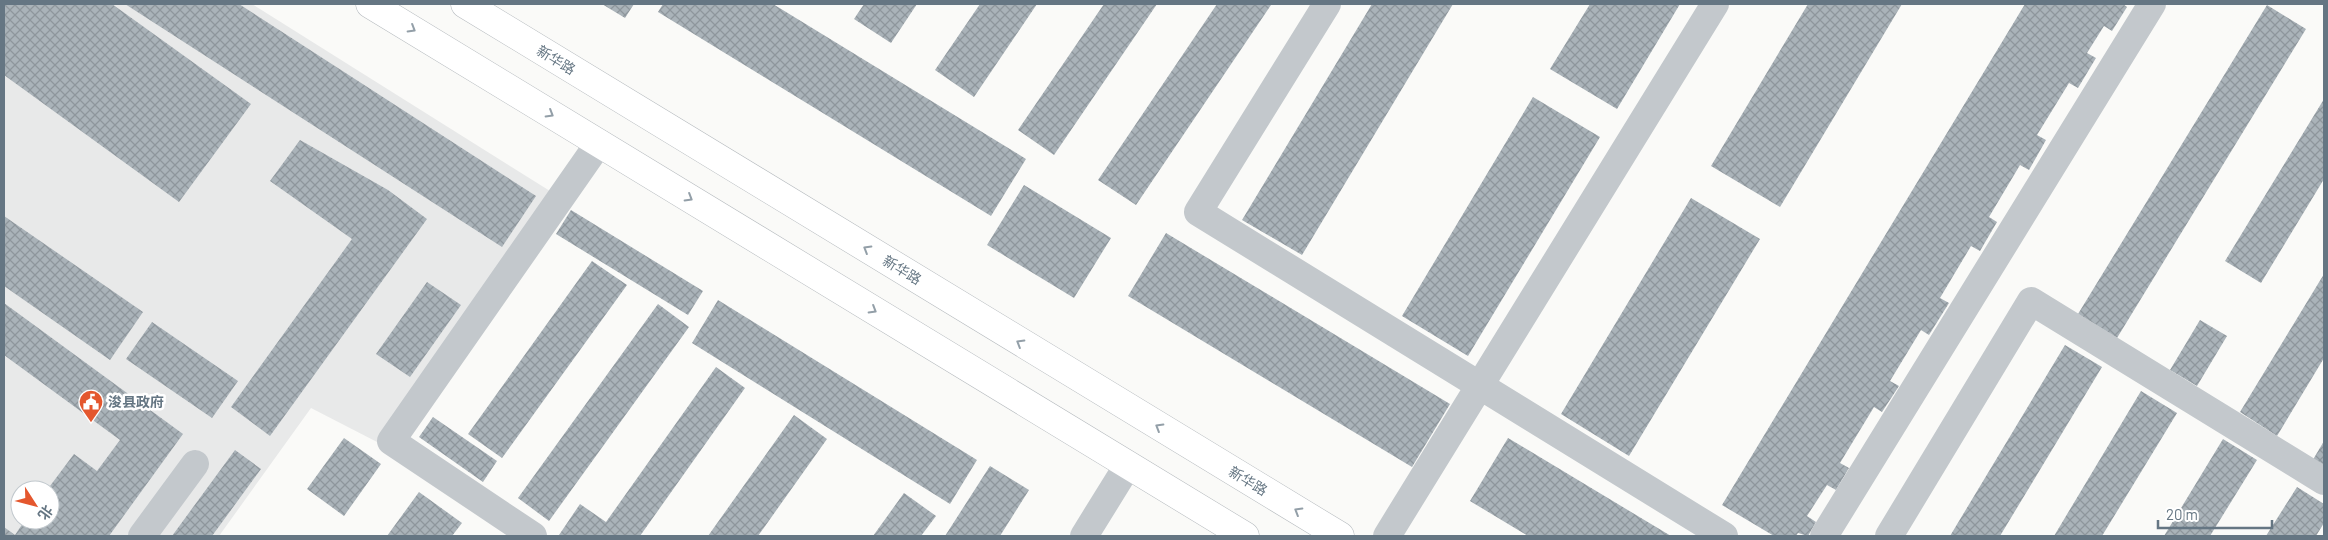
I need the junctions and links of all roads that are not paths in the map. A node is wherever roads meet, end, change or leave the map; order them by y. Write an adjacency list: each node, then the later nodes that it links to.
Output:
1 (370, 4): 6 (main road, one-way to 6)
2 (465, 4): 15 (main road, 新华路, one-way to 2)
3 (1327, 4): 7 (street)
4 (1715, 4): 7 (street)
5 (2152, 4): 18 (street)
6 (599, 143): 9 (main road, one-way to 9); 12 (street)
7 (1480, 386): 16 (street); 17 (street)
8 (195, 464): 11 (street)
9 (1128, 466): 13 (street); 14 (main road)
10 (2324, 481): 19 (street)
11 (142, 536)
12 (533, 536)
13 (1084, 536)
14 (1245, 536)
15 (1340, 536)
16 (1387, 536)
17 (1724, 536)
18 (1824, 536)
19 (1889, 536)

